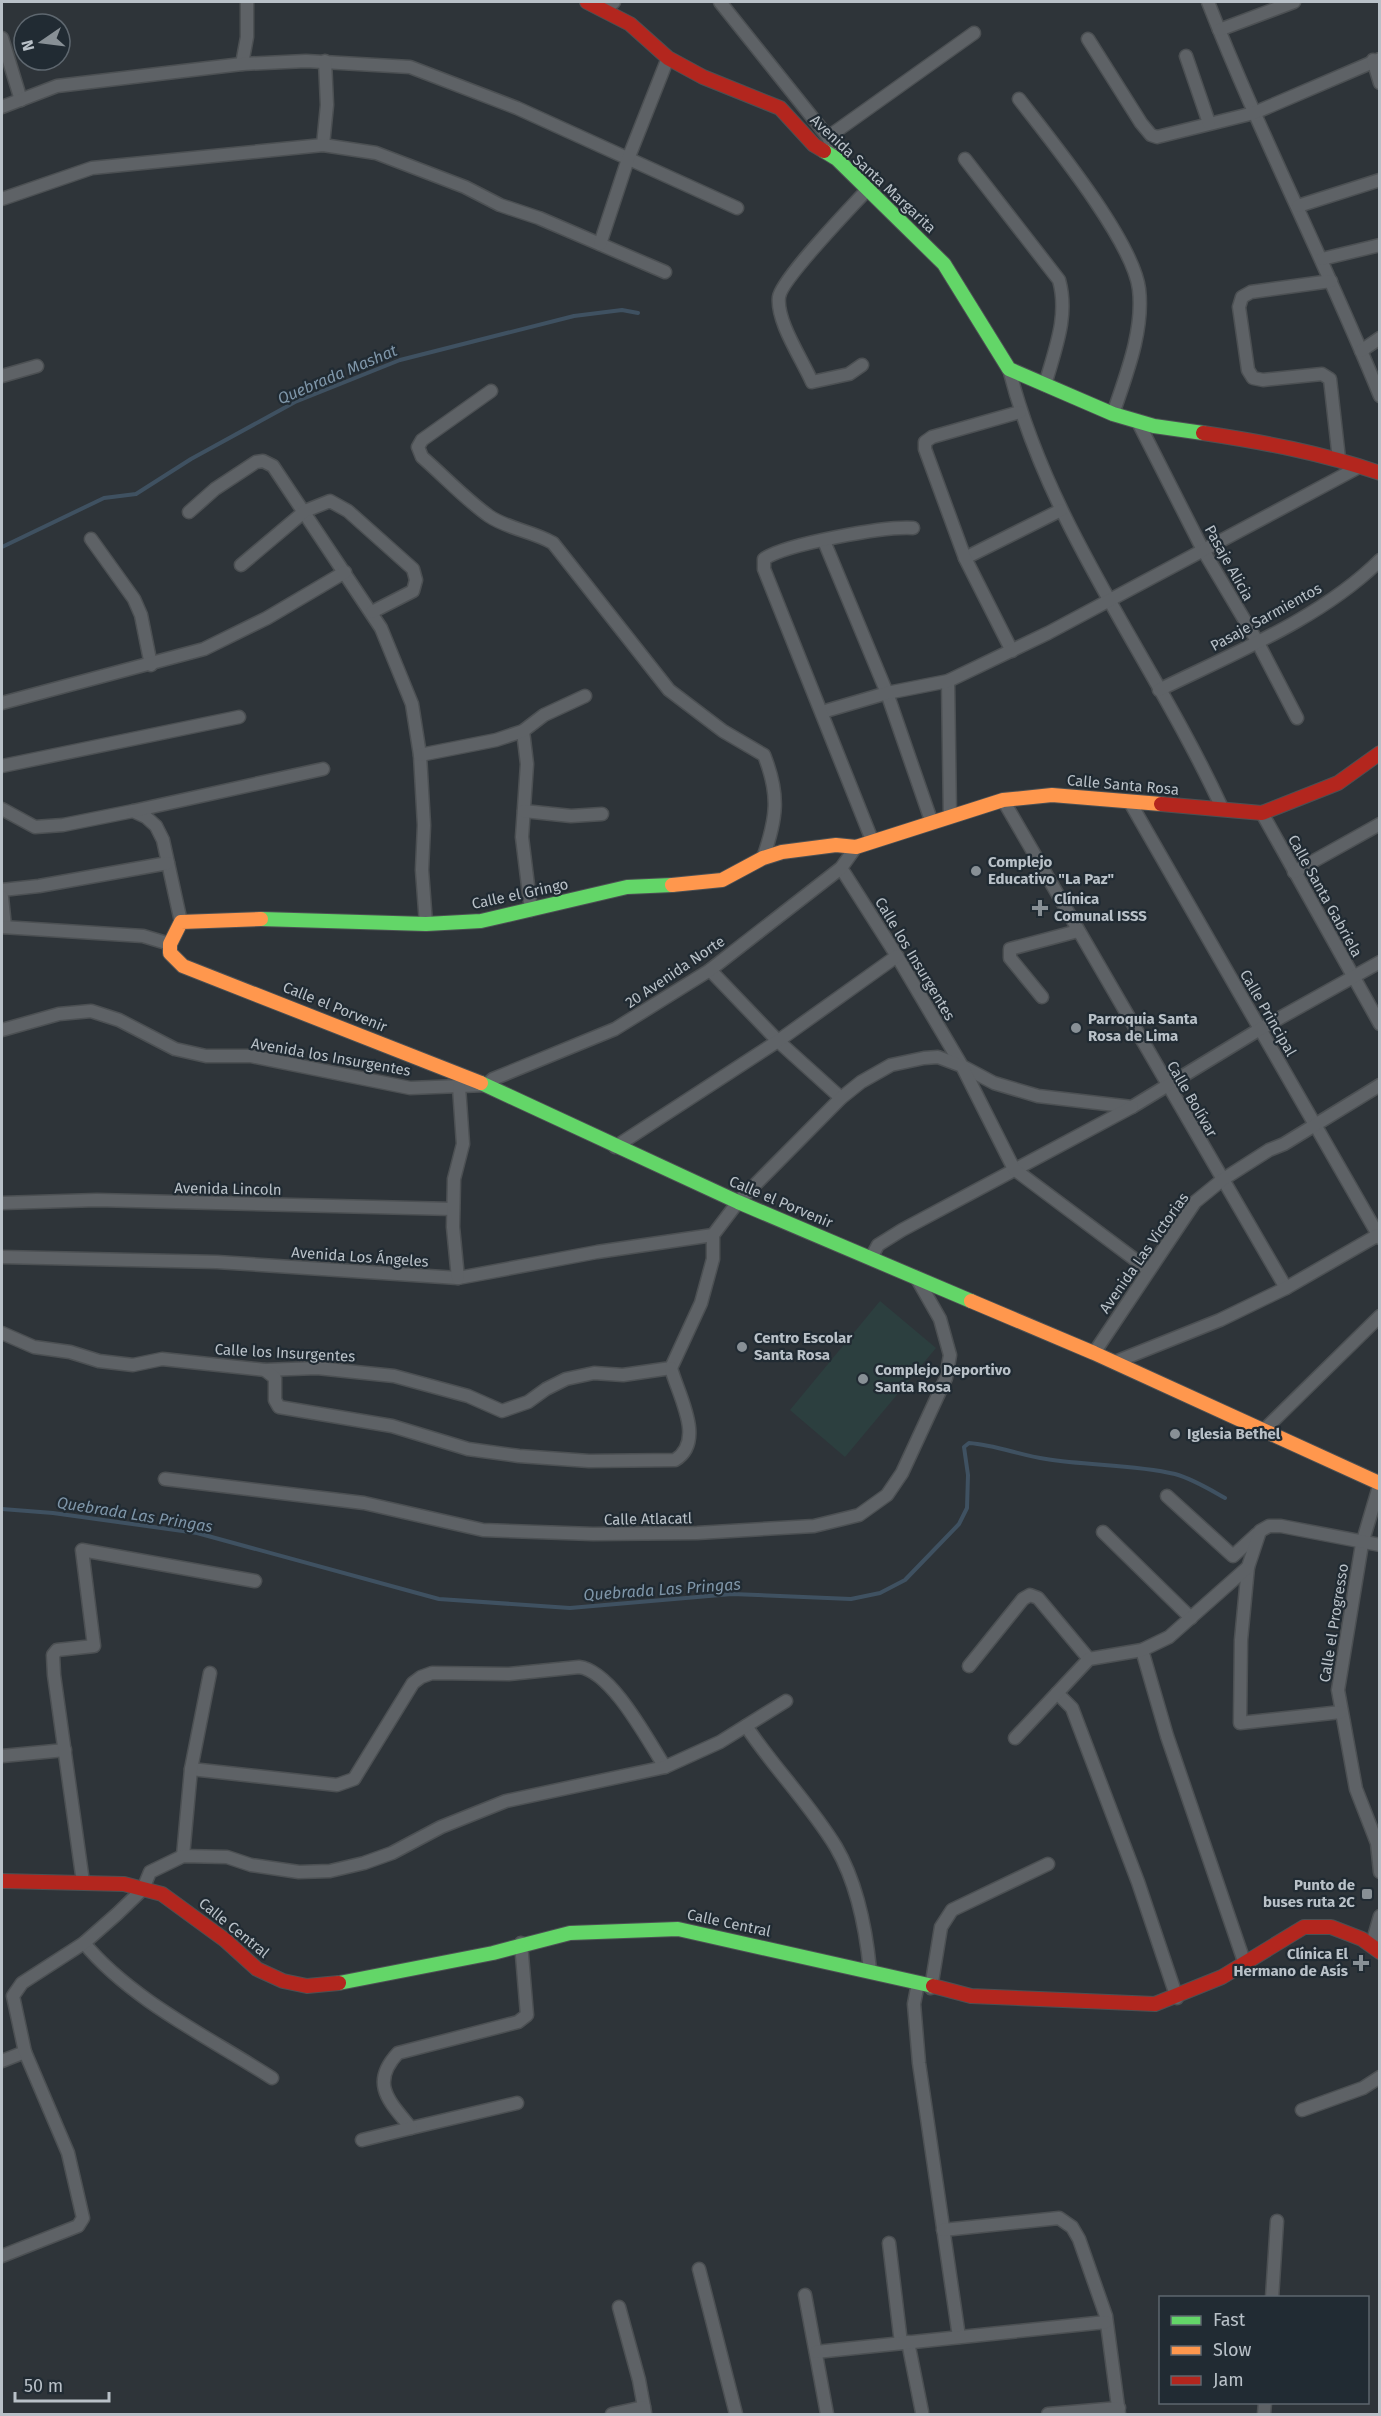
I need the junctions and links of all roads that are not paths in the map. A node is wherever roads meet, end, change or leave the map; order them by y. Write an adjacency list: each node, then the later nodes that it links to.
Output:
1 (247, 2): 15 (street)
2 (587, 2): 6 (street, Avenida Santa Margarita)
3 (720, 2): 22 (street)
4 (1208, 2): 7 (street)
5 (1294, 2): 7 (street)
6 (609, 5): 12 (street, Avenida Santa Margarita)
7 (1219, 30): 20 (street)
8 (974, 33): 22 (street)
9 (2, 38): 18 (street)
10 (1089, 39): 21 (street)
11 (1186, 56): 21 (street)
12 (668, 58): 24 (street); 25 (street, Avenida Santa Margarita)
13 (1376, 59): 16 (street); 20 (street)
14 (325, 62): 15 (street); 23 (street); 24 (street)
15 (242, 64): 18 (street)
16 (1380, 83)
17 (1019, 99): 47 (street)
18 (21, 100): 19 (street)
19 (2, 107)
20 (1254, 113): 21 (street); 30 (street)
21 (1209, 123)
22 (828, 137): 25 (street)
23 (323, 145): 29 (street); 32 (street)
24 (628, 159): 31 (street); 32 (street)
25 (837, 159): 28 (street, Avenida Santa Margarita)
26 (965, 159): 43 (street)
27 (1380, 180): 30 (street)
28 (866, 191): 39 (street); 41 (street, Avenida Santa Margarita)
29 (2, 199)
30 (1298, 206): 34 (street)
31 (737, 208)
32 (600, 244): 35 (street)
33 (1380, 245): 34 (street)
34 (1322, 259): 36 (street)
35 (665, 272)
36 (1331, 281): 38 (street); 49 (street)
37 (1380, 338): 38 (street)
38 (1361, 351): 45 (street)
39 (862, 365)
40 (37, 366): 42 (street)
41 (1009, 369): 43 (street); 46 (street)
42 (2, 376)
43 (1045, 385): 47 (street)
44 (491, 391): 94 (street)
45 (1380, 396)
46 (1020, 412): 52 (street); 59 (street)
47 (1113, 414): 48 (street)
48 (1138, 422): 49 (street); 58 (street, Pasaje Alicia)
49 (1339, 459): 50 (street)
50 (1359, 467): 51 (street); 58 (street)
51 (1380, 473)
52 (1061, 510): 59 (street); 63 (street)
53 (305, 511): 54 (street); 61 (street); 62 (street); 64 (street)
54 (189, 512)
55 (913, 528): 57 (street)
56 (91, 539): 67 (street)
57 (824, 541): 70 (street); 73 (street)
58 (1203, 550): 63 (street); 65 (street, Pasaje Alicia)
59 (964, 558): 66 (street)
60 (1380, 560): 65 (street, Pasaje Sarmientos)
61 (241, 565)
62 (345, 572): 64 (street); 67 (street)
63 (1107, 600): 66 (street); 69 (street)
64 (372, 612): 78 (street)
65 (1257, 641): 69 (street, Pasaje Sarmientos); 75 (street, Pasaje Alicia)
66 (1012, 651): 68 (street)
67 (151, 665): 72 (street)
68 (948, 681): 70 (street); 89 (street)
69 (1159, 690): 83 (street)
70 (887, 693): 73 (street); 90 (street)
71 (585, 696): 76 (street)
72 (2, 703)
73 (822, 712): 92 (street)
74 (239, 717): 79 (street)
75 (1297, 718)
76 (523, 731): 78 (street); 86 (street)
77 (1380, 753): 87 (street, Calle Santa Rosa)
78 (420, 755): 102 (street)
79 (2, 766)
80 (323, 769): 85 (street)
81 (1003, 800): 82 (street, Calle Santa Rosa); 89 (street, Calle Santa Rosa); 104 (street, Calle Bolívar)
82 (1131, 804): 83 (street, Calle Santa Rosa); 112 (street, Calle Principal)
83 (1222, 808): 87 (street, Calle Santa Rosa)
84 (2, 809): 85 (street)
85 (133, 811): 95 (street)
86 (524, 811): 88 (street); 100 (street)
87 (1262, 813): 97 (street, Calle Santa Gabriela)
88 (602, 814)
89 (950, 817): 90 (street, Calle Santa Rosa)
90 (932, 823): 92 (street, Calle Santa Rosa)
91 (1380, 824): 97 (street)
92 (872, 840): 93 (street, Calle Santa Rosa)
93 (856, 847): 94 (street, Calle el Gringo); 96 (street, 20 Avenida Norte)
94 (764, 858): 100 (street, Calle el Gringo)
95 (168, 863): 98 (street); 101 (street)
96 (841, 868): 106 (street, Calle los Insurgentes); 108 (street, 20 Avenida Norte)
97 (1294, 872): 109 (street, Calle Santa Gabriela)
98 (2, 890)
99 (2, 897): 103 (street)
100 (531, 910): 102 (street, Calle el Gringo)
101 (181, 922): 102 (street, Calle el Gringo); 105 (street)
102 (426, 924)
103 (3, 927): 105 (street, Calle el Porvenir)
104 (1078, 931): 110 (street); 119 (street, Calle Bolívar)
105 (170, 948): 116 (street, Calle el Porvenir)
106 (897, 956): 114 (street); 115 (street, Calle los Insurgentes)
107 (1380, 962): 109 (street)
108 (710, 970): 114 (street); 116 (street, 20 Avenida Norte)
109 (1354, 978): 111 (street, Calle Santa Gabriela); 112 (street)
110 (1042, 998)
111 (1380, 1024)
112 (1260, 1029): 119 (street); 122 (street, Calle Principal)
113 (2, 1030): 118 (street, Avenida los Insurgentes)
114 (778, 1041): 120 (street); 123 (street)
115 (962, 1066): 120 (street); 121 (street); 124 (street, Calle los Insurgentes)
116 (486, 1085): 118 (street, Avenida los Insurgentes); 123 (street, Calle el Porvenir)
117 (1380, 1085): 122 (street, Avenida Las Victorias)
118 (459, 1087): 128 (street)
119 (1167, 1087): 121 (street); 125 (street, Calle Bolívar)
120 (841, 1098): 126 (street)
121 (1132, 1107): 124 (street)
122 (1315, 1125): 125 (street, Avenida Las Victorias); 130 (street, Calle Principal)
123 (615, 1147): 126 (street, Calle el Porvenir)
124 (1014, 1169): 132 (street); 133 (street)
125 (1222, 1180): 133 (street, Avenida Las Victorias); 136 (street, Calle Bolívar)
126 (738, 1202): 129 (street); 132 (street, Calle el Porvenir)
127 (2, 1203): 128 (street, Avenida Lincoln)
128 (453, 1209): 135 (street)
129 (713, 1235): 135 (street, Avenida Los Ángeles); 141 (street)
130 (1379, 1236): 136 (street)
131 (2, 1257): 135 (street, Avenida Los Ángeles)
132 (871, 1258): 134 (street, Calle el Porvenir)
133 (1149, 1270): 139 (street, Avenida Las Victorias)
134 (916, 1277): 139 (street, Calle el Porvenir); 144 (street, Calle Atlacatl)
135 (458, 1278)
136 (1286, 1288): 140 (street)
137 (1380, 1316): 143 (street)
138 (2, 1333): 142 (street, Calle los Insurgentes)
139 (1094, 1353): 140 (street, Calle el Porvenir)
140 (1115, 1362): 143 (street, Calle el Porvenir)
141 (671, 1368): 142 (street, Calle los Insurgentes); 142 (street)
142 (265, 1370)
143 (1264, 1431): 145 (street, Calle el Porvenir)
144 (165, 1479)
145 (1379, 1483): 149 (street, Calle el Progresso)
146 (1167, 1496): 147 (street)
147 (1260, 1530): 149 (street); 151 (street)
148 (1102, 1533): 153 (street)
149 (1362, 1544): 150 (street); 160 (street, Calle el Progresso)
150 (1380, 1545)
151 (1248, 1567): 153 (street); 160 (street)
152 (255, 1581): 163 (street)
153 (1191, 1618): 154 (street)
154 (1142, 1650): 155 (street); 177 (street)
155 (1089, 1659): 156 (street); 158 (street)
156 (969, 1666)
157 (210, 1673): 166 (street)
158 (1057, 1693): 162 (street); 181 (street)
159 (786, 1701): 161 (street)
160 (1341, 1712): 169 (street, Calle el Progresso)
161 (746, 1726): 165 (street); 178 (street)
162 (1016, 1738)
163 (65, 1750): 164 (street); 171 (street)
164 (2, 1756)
165 (665, 1767): 166 (street); 167 (street)
166 (191, 1769): 167 (street)
167 (183, 1856): 172 (street)
168 (1048, 1864): 179 (street)
169 (1380, 1872)
170 (2, 1881): 171 (street, Calle Central)
171 (83, 1882): 172 (street, Calle Central)
172 (144, 1889): 174 (street); 175 (street, Calle Central)
173 (1380, 1916): 176 (street)
174 (84, 1943): 180 (street); 185 (street)
175 (521, 1943): 178 (street, Calle Central); 188 (street)
176 (1376, 1948): 177 (street, Calle Central)
177 (1245, 1964): 181 (street, Calle Central)
178 (870, 1970): 179 (street, Calle Central)
179 (925, 1985): 181 (street, Calle Central); 191 (street)
180 (7, 1996): 182 (street)
181 (1177, 1998)
182 (25, 2052): 183 (street); 193 (street)
183 (2, 2061)
184 (1380, 2077): 187 (street)
185 (272, 2078)
186 (517, 2103): 188 (street)
187 (1302, 2110)
188 (411, 2128): 189 (street)
189 (362, 2140)
190 (1277, 2221): 196 (street)
191 (944, 2229): 198 (street); 199 (street)
192 (889, 2243): 200 (street)
193 (2, 2256)
194 (699, 2269): 206 (street)
195 (806, 2295): 201 (street)
196 (1272, 2296)
197 (619, 2307): 202 (street)
198 (1106, 2322): 199 (street); 203 (street)
199 (959, 2337): 200 (street)
200 (904, 2343): 201 (street); 204 (street)
201 (816, 2352): 207 (street)
202 (645, 2411): 205 (street)
203 (1119, 2411): 208 (street)
204 (922, 2412)
205 (612, 2415)
206 (736, 2415)
207 (827, 2415)
208 (1048, 2415)

